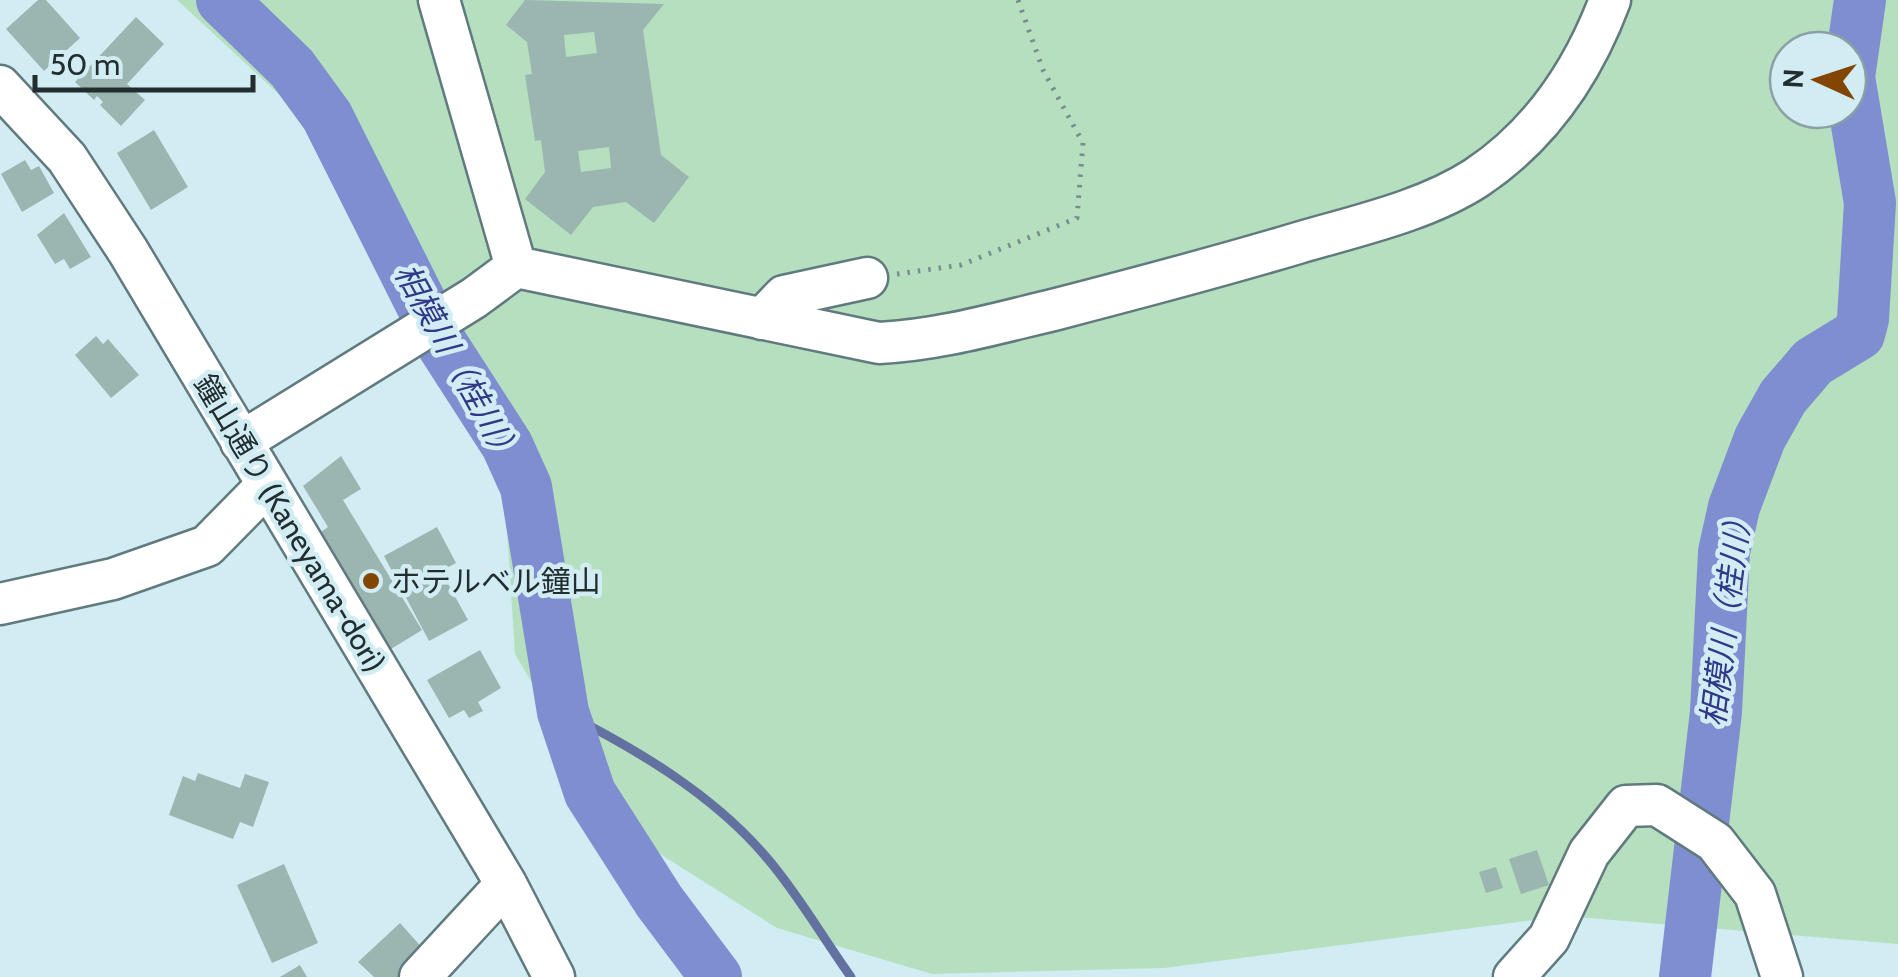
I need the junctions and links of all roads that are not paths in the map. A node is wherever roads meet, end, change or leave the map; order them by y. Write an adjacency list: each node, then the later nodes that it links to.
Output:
1 (438, 0): 4 (street)
2 (1610, 0): 6 (street)
3 (0, 86): 7 (street, 鐘山通り (Kaneyama-dori))
4 (516, 267): 6 (street); 7 (street)
5 (867, 278): 6 (street)
6 (762, 319)
7 (241, 442): 8 (street, 鐘山通り (Kaneyama-dori))
8 (267, 485): 9 (street); 10 (street, 鐘山通り (Kaneyama-dori))
9 (0, 604)
10 (506, 884): 11 (street); 12 (street, 鐘山通り (Kaneyama-dori))
11 (420, 977)
12 (554, 977)
13 (1514, 977): 14 (street)
14 (1782, 977)

